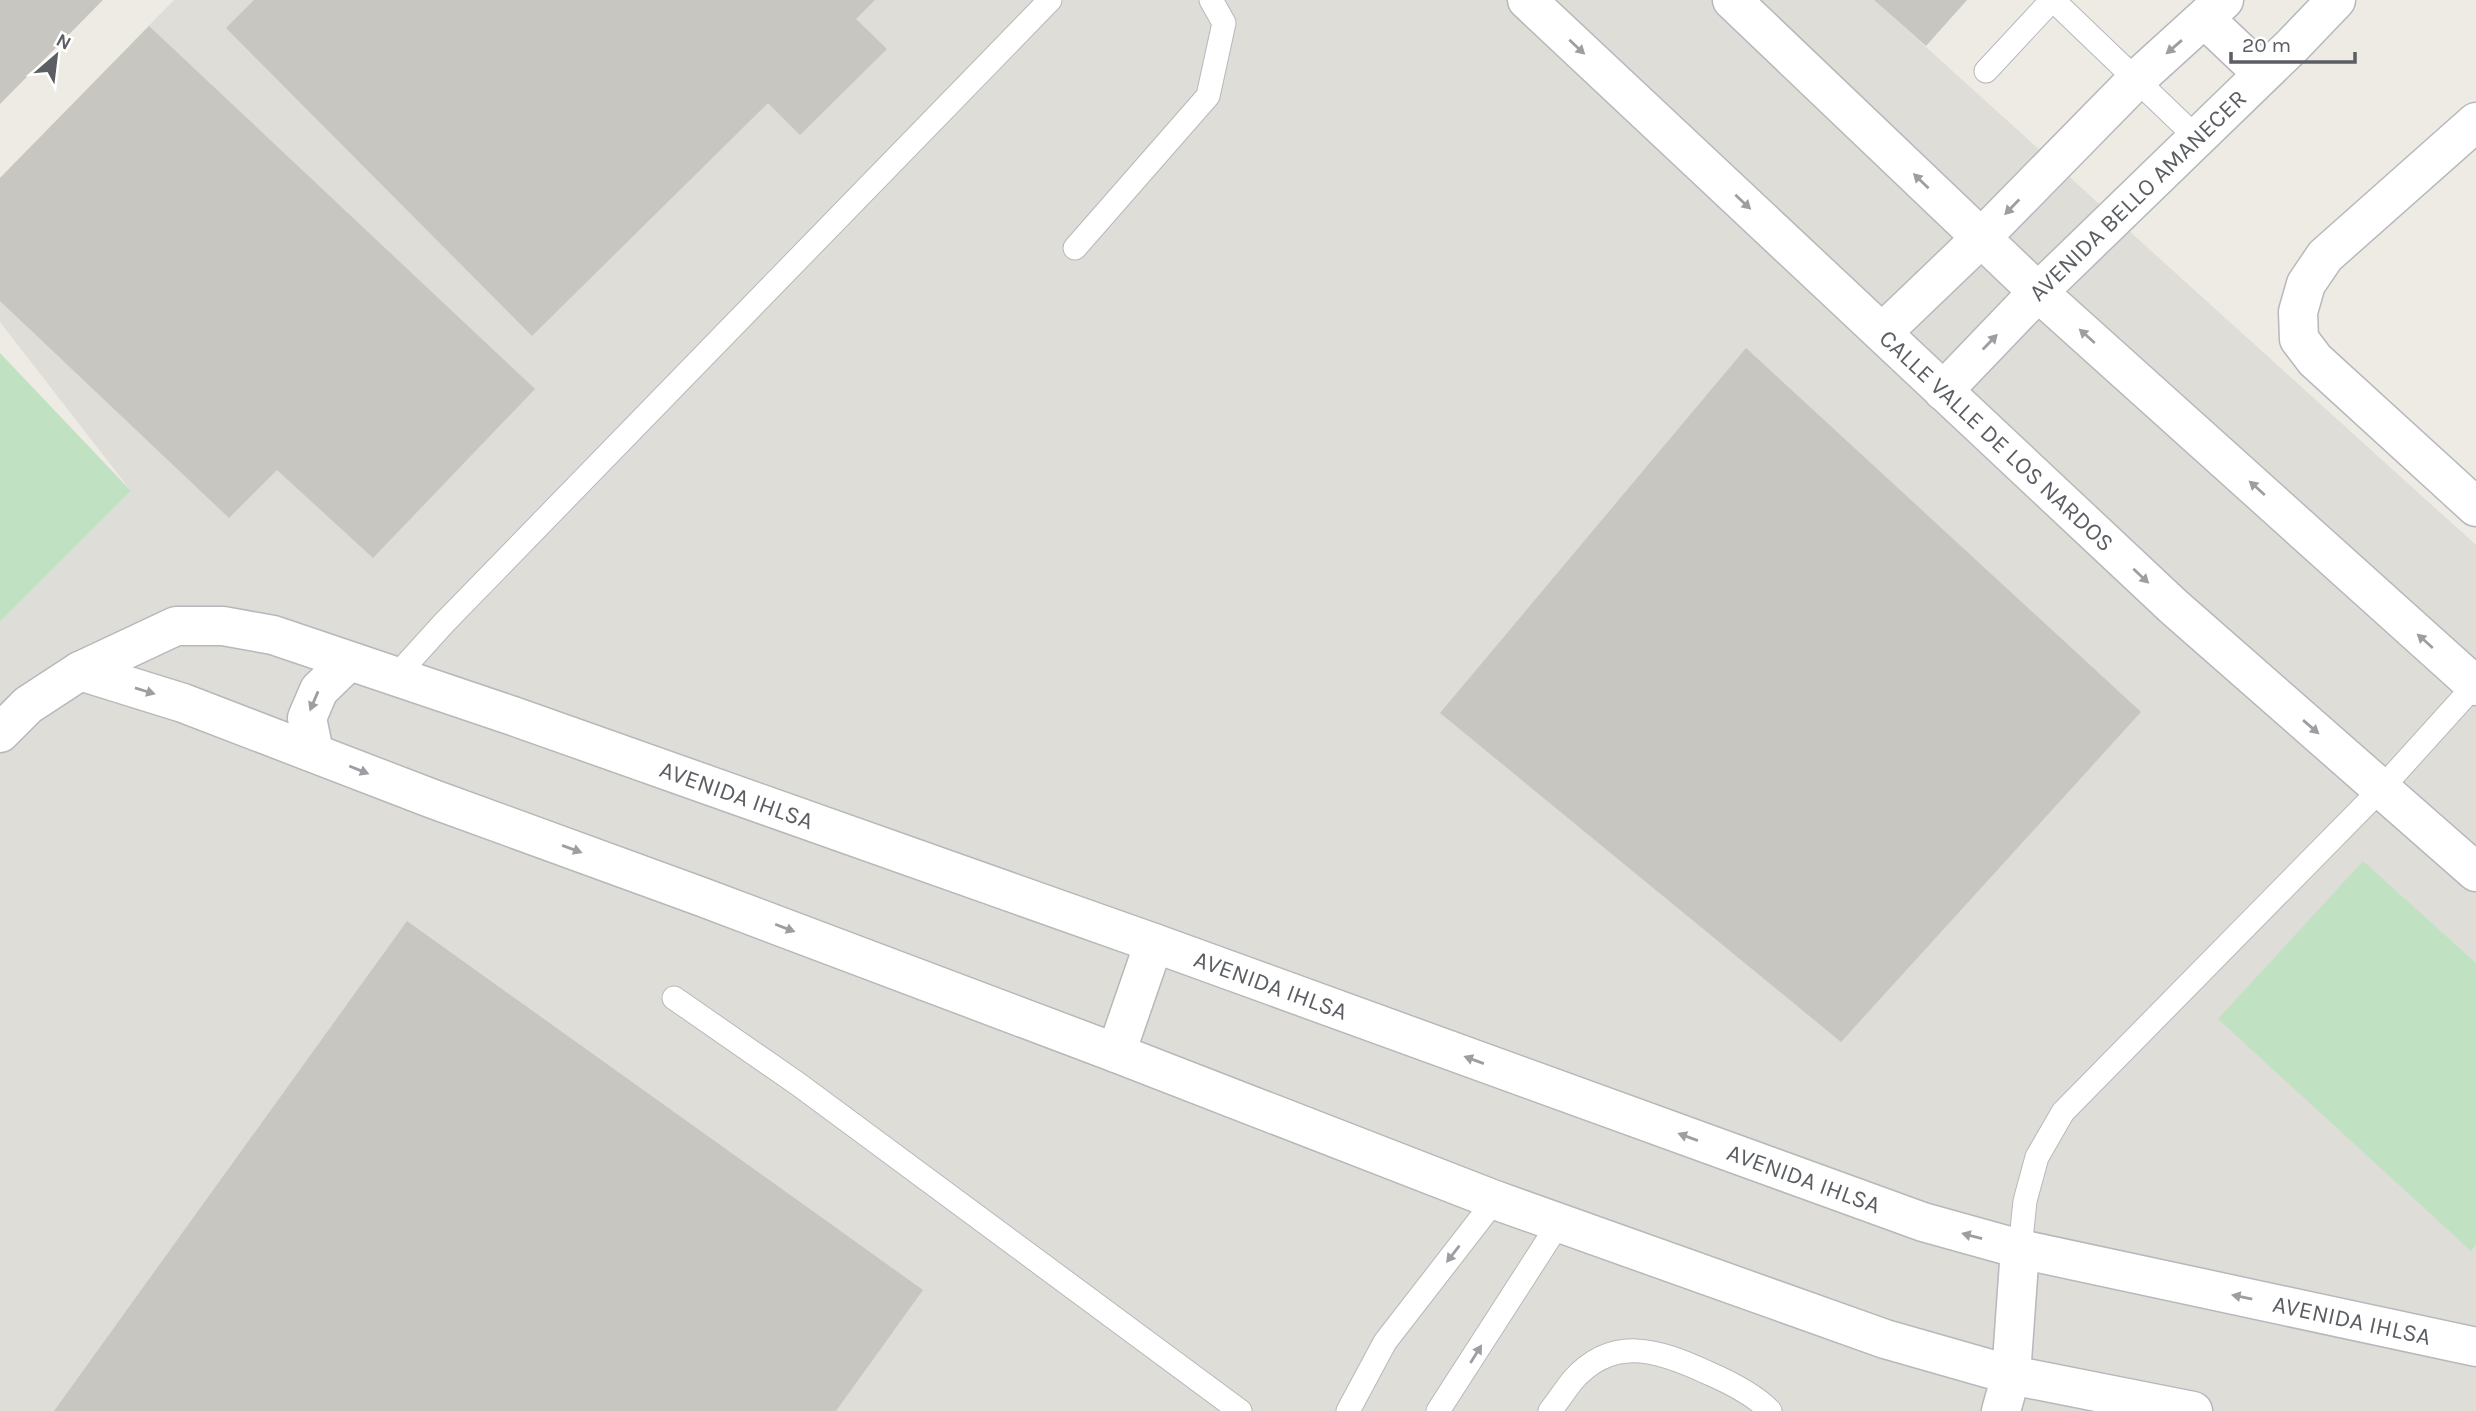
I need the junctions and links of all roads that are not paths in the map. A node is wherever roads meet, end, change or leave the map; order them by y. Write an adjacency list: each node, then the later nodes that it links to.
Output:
1 (1050, 0): 21 (lane)
2 (1211, 0): 14 (lane)
3 (1527, 0): 16 (street, CALLE VALLE DE LOS NARDOS, one-way to 16)
4 (1732, 0): 13 (street, one-way to 4)
5 (2053, 0): 8 (lane); 10 (lane)
6 (2336, 0): 9 (street, AVENIDA BELLO AMANECER)
7 (2214, 9): 9 (street); 10 (street, one-way to 10)
8 (1986, 71)
9 (2262, 73): 12 (street, AVENIDA BELLO AMANECER)
10 (2136, 80): 12 (lane); 13 (street, one-way to 13)
11 (2476, 122): 18 (street)
12 (2197, 138): 15 (street, AVENIDA BELLO AMANECER)
13 (1981, 238): 15 (street); 16 (street)
14 (1075, 248)
15 (2038, 292): 17 (street, AVENIDA BELLO AMANECER, one-way to 15); 22 (street, one-way to 15)
16 (1884, 332): 17 (street, CALLE VALLE DE LOS NARDOS)
17 (1942, 391): 25 (street, CALLE VALLE DE LOS NARDOS, one-way to 25)
18 (2476, 507)
19 (348, 662): 20 (street, AVENIDA IHLSA); 21 (street, AVENIDA IHLSA); 24 (street, one-way to 24)
20 (80, 671): 23 (street, AVENIDA IHLSA); 24 (street, one-way to 24)
21 (396, 676): 27 (street, AVENIDA IHLSA)
22 (2476, 686): 25 (lane)
23 (0, 733)
24 (314, 752): 29 (street, one-way to 29)
25 (2381, 789): 26 (street, CALLE VALLE DE LOS NARDOS); 32 (lane)
26 (2476, 872)
27 (1154, 943): 29 (street); 32 (street, AVENIDA IHLSA, one-way to 27)
28 (674, 998): 36 (lane)
29 (1116, 1053): 30 (street)
30 (1495, 1200): 31 (street); 37 (lane, one-way to 37)
31 (1559, 1223): 34 (street); 38 (lane, one-way to 31)
32 (2020, 1249): 33 (street, AVENIDA IHLSA, one-way to 32); 34 (street)
33 (2476, 1347)
34 (2011, 1375): 35 (street); 41 (street)
35 (2171, 1409)
36 (1240, 1411)
37 (1348, 1411)
38 (1438, 1411)
39 (1550, 1411): 40 (lane)
40 (1770, 1411)
41 (2001, 1411)

